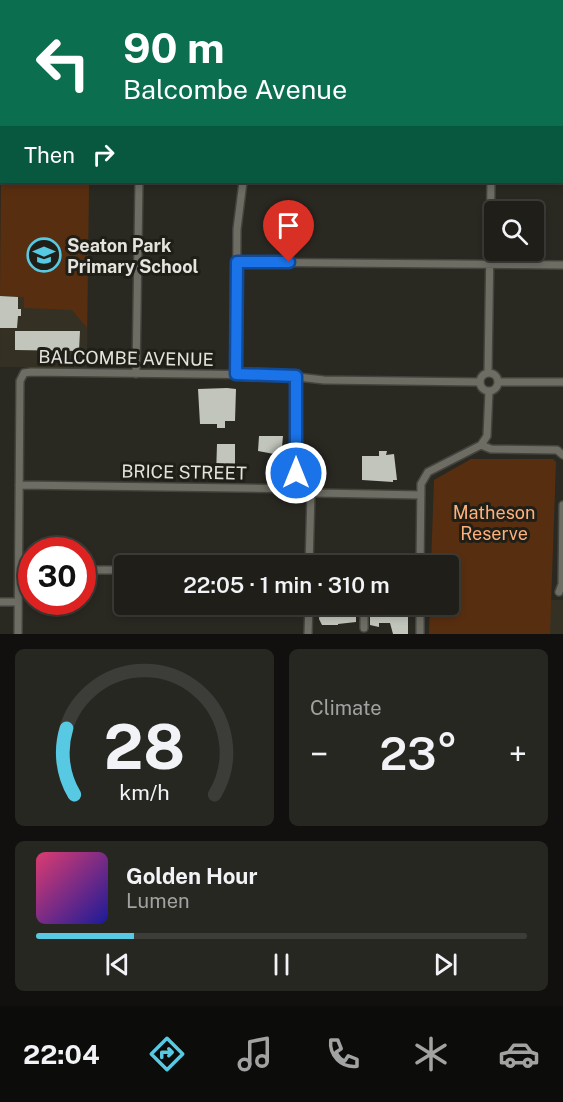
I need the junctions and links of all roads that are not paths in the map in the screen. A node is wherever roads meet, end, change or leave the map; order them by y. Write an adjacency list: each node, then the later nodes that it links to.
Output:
1 (139, 183): 8 (street)
2 (243, 183): 4 (street)
3 (491, 183): 5 (street)
4 (237, 262): 5 (street); 9 (street)
5 (490, 265): 6 (street); 7 (street)
6 (563, 265)
7 (488, 372): 11 (street); 12 (street)
8 (136, 374): 9 (street, BALCOMBE AVENUE); 17 (street, BALCOMBE AVENUE)
9 (236, 374): 10 (street, BALCOMBE AVENUE)
10 (296, 376): 11 (street, BALCOMBE AVENUE); 18 (street)
11 (479, 382): 14 (street)
12 (498, 382): 13 (street); 14 (street)
13 (563, 382)
14 (489, 391): 15 (street)
15 (481, 445): 16 (street); 20 (street)
16 (563, 455)
17 (19, 485): 18 (street, BRICE STREET); 23 (street)
18 (296, 489): 19 (street, BRICE STREET)
19 (311, 492): 20 (street, BRICE STREET); 24 (street)
20 (421, 495): 25 (street)
21 (563, 505): 22 (street)
22 (563, 527): 28 (street)
23 (19, 537)
24 (309, 555)
25 (420, 555)
26 (96, 570): 27 (street)
27 (114, 570)
28 (559, 592)
29 (0, 602): 30 (street)
30 (18, 603)
31 (18, 615): 36 (street)
32 (309, 615): 37 (street)
33 (364, 615): 35 (street)
34 (420, 615): 38 (street)
35 (364, 628)
36 (18, 634)
37 (308, 634)
38 (420, 634)

